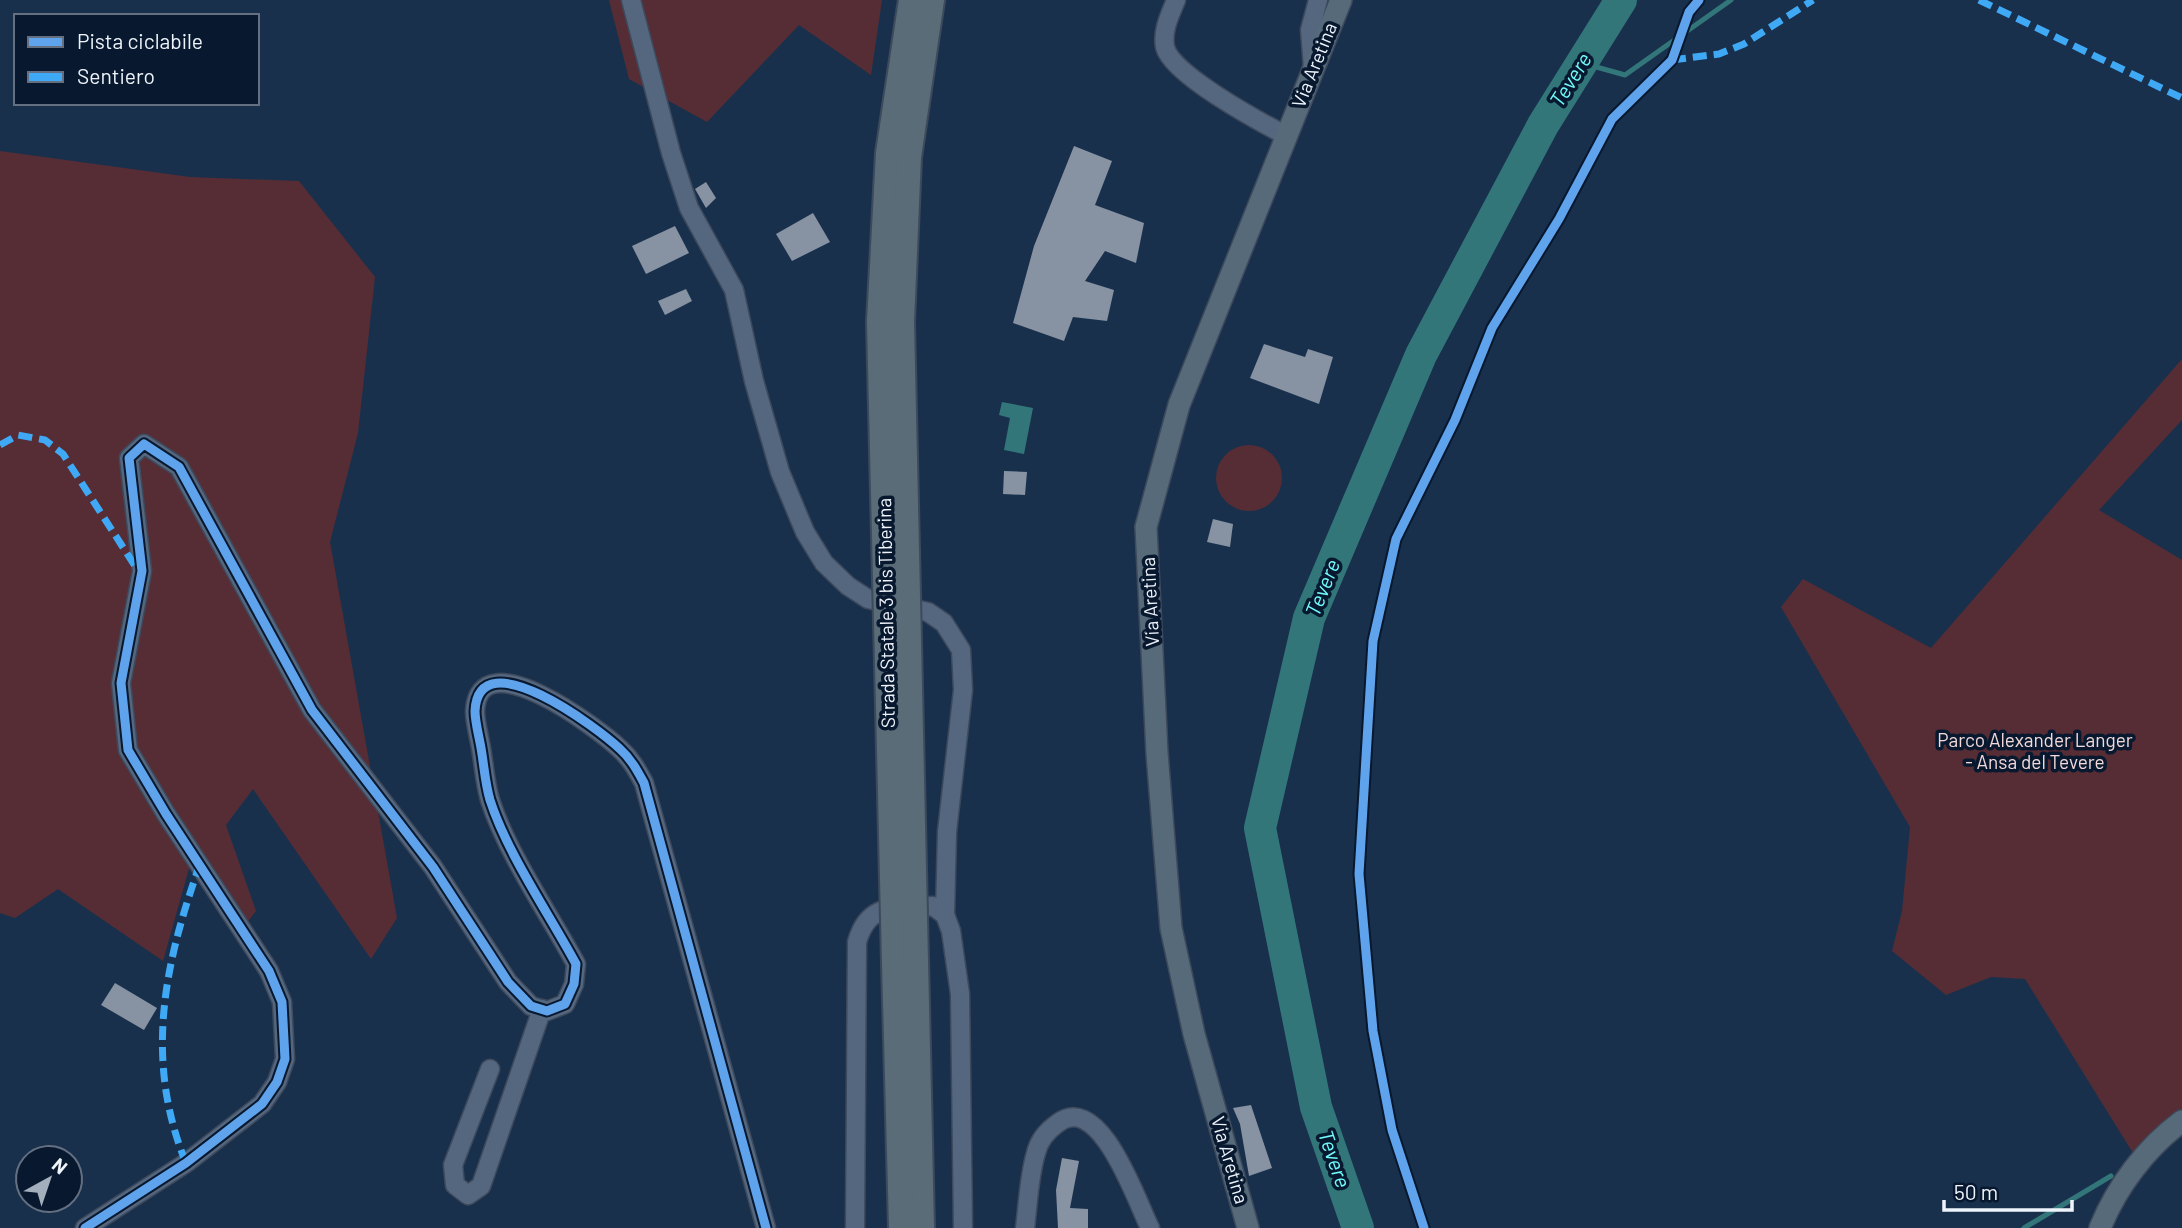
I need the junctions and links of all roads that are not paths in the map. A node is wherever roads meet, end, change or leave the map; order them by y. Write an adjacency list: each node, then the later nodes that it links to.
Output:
1 (631, 0): 10 (street)
2 (911, 0): 9 (highway, Strada Statale 3 bis Tiberina)
3 (932, 0): 9 (highway, Strada Statale 3 bis Tiberina)
4 (1175, 0): 8 (street)
5 (1318, 0): 7 (street)
6 (1341, 0): 7 (main road, Via Aretina)
7 (1313, 68): 8 (main road, Via Aretina)
8 (1285, 135): 23 (main road, Via Aretina)
9 (891, 322): 11 (highway, Strada Statale 3 bis Tiberina, bridge)
10 (946, 915): 17 (street); 20 (street)
11 (905, 962): 18 (highway, Strada Statale 3 bis Tiberina); 19 (highway, Strada Statale 3 bis Tiberina)
12 (542, 1009): 13 (street); 15 (street); 16 (street)
13 (490, 1069)
14 (2182, 1121): 24 (main road)
15 (85, 1228)
16 (766, 1228)
17 (855, 1228)
18 (901, 1228)
19 (922, 1228)
20 (963, 1228)
21 (1025, 1228): 22 (street)
22 (1150, 1228)
23 (1248, 1228)
24 (2100, 1228)

